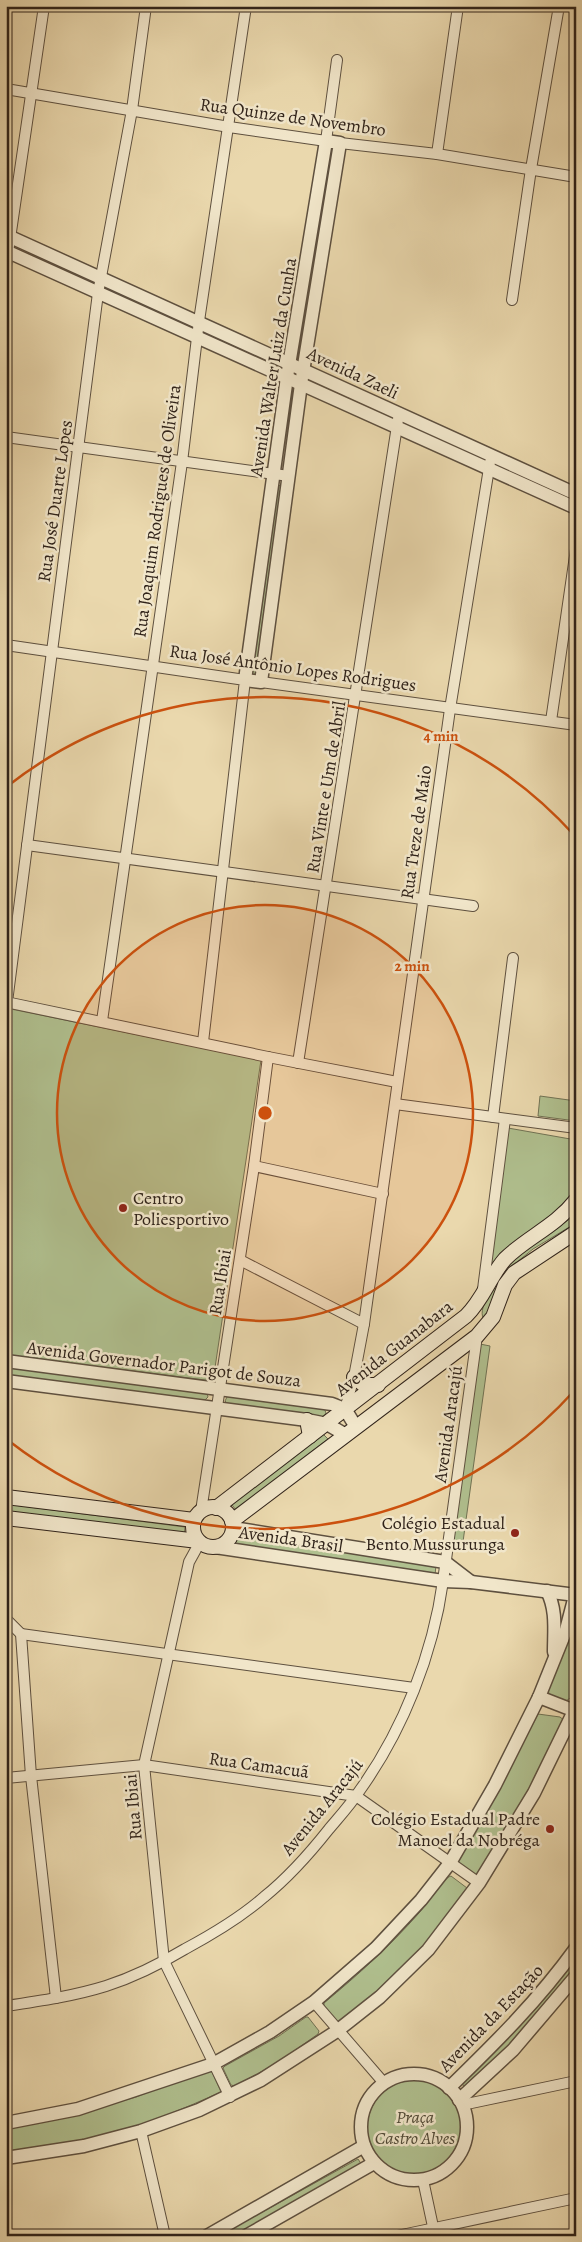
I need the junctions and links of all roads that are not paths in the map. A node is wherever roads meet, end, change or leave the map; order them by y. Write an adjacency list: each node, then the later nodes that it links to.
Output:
1 (44, 6): 8 (street)
2 (146, 6): 9 (street, Rua José Duarte Lopes)
3 (246, 6): 10 (street, Rua Joaquim Rodrigues de Oliveira)
4 (458, 6): 13 (street)
5 (559, 6): 14 (street)
6 (338, 60): 11 (street, Avenida Walter Luiz da Cunha)
7 (6, 89): 8 (street, Rua Quinze de Novembro)
8 (32, 92): 9 (street, Rua Quinze de Novembro); 16 (street)
9 (132, 110): 10 (street, Rua Quinze de Novembro); 19 (street, Rua José Duarte Lopes)
10 (229, 127): 11 (street, Rua Quinze de Novembro); 22 (street, Rua Joaquim Rodrigues de Oliveira)
11 (326, 140): 12 (street, Rua Quinze de Novembro); 24 (street, Avenida Walter Luiz da Cunha)
12 (340, 142): 13 (street, Rua Quinze de Novembro); 25 (street, Avenida Walter Luiz da Cunha)
13 (437, 154): 14 (street, Rua Quinze de Novembro)
14 (531, 170): 15 (street, Rua Quinze de Novembro); 21 (street)
15 (576, 177)
16 (9, 236): 17 (street); 19 (street, Avenida Zaeli)
17 (7, 251): 18 (street); 20 (street, Avenida Zaeli)
18 (6, 266)
19 (101, 278): 20 (street, Rua José Duarte Lopes); 22 (street, Avenida Zaeli)
20 (98, 293): 23 (street, Avenida Zaeli); 31 (street, Rua José Duarte Lopes)
21 (512, 300)
22 (199, 321): 23 (street, Rua Joaquim Rodrigues de Oliveira); 24 (street, Avenida Zaeli)
23 (197, 337): 26 (street, Avenida Zaeli); 33 (street, Rua Joaquim Rodrigues de Oliveira)
24 (290, 364): 25 (street, Avenida Zaeli); 26 (street, Avenida Walter Luiz da Cunha)
25 (303, 369): 27 (street, Avenida Walter Luiz da Cunha); 28 (street, Avenida Zaeli)
26 (287, 377): 27 (street, Avenida Zaeli); 35 (street, Avenida Walter Luiz da Cunha)
27 (301, 384): 29 (street, Avenida Zaeli); 36 (street, Avenida Walter Luiz da Cunha)
28 (399, 413): 29 (street, Rua Vinte e Um de Abril); 32 (street, Avenida Zaeli)
29 (396, 427): 34 (street, Avenida Zaeli); 45 (street, Rua Vinte e Um de Abril)
30 (6, 437): 31 (street)
31 (79, 448): 33 (street); 41 (street, Rua José Duarte Lopes)
32 (492, 456): 34 (street, Rua Treze de Maio); 37 (street, Avenida Zaeli)
33 (182, 462): 35 (street); 42 (street, Rua Joaquim Rodrigues de Oliveira)
34 (487, 468): 38 (street, Avenida Zaeli); 46 (street, Rua Treze de Maio)
35 (274, 475): 36 (street); 43 (street, Avenida Walter Luiz da Cunha)
36 (289, 476): 44 (street, Avenida Walter Luiz da Cunha)
37 (576, 494)
38 (576, 508)
39 (576, 549): 47 (street)
40 (6, 645): 41 (street, Rua José Antônio Lopes Rodrigues)
41 (52, 651): 42 (street, Rua José Antônio Lopes Rodrigues); 49 (street, Rua José Duarte Lopes)
42 (153, 666): 43 (street, Rua José Antônio Lopes Rodrigues); 50 (street, Rua Joaquim Rodrigues de Oliveira)
43 (245, 680): 44 (street, Rua José Antônio Lopes Rodrigues); 51 (street)
44 (261, 682): 45 (street, Rua José Antônio Lopes Rodrigues)
45 (356, 696): 46 (street, Rua José Antônio Lopes Rodrigues); 52 (street, Rua Vinte e Um de Abril)
46 (450, 709): 47 (street, Rua José Antônio Lopes Rodrigues); 53 (street, Rua Treze de Maio)
47 (551, 721): 48 (street, Rua José Antônio Lopes Rodrigues)
48 (576, 725)
49 (27, 845): 50 (street); 56 (street, Rua José Duarte Lopes)
50 (125, 858): 51 (street); 57 (street, Rua Joaquim Rodrigues de Oliveira)
51 (223, 872): 52 (street); 58 (street)
52 (326, 886): 53 (street); 60 (street, Rua Vinte e Um de Abril)
53 (423, 899): 54 (street); 61 (street, Rua Treze de Maio)
54 (473, 906)
55 (514, 958): 63 (street)
56 (6, 1002): 57 (street)
57 (102, 1021): 58 (street)
58 (203, 1042): 59 (street)
59 (268, 1057): 60 (street); 66 (street, Rua Ibiai)
60 (298, 1062): 61 (street)
61 (397, 1082): 62 (street, Rua Treze de Maio)
62 (395, 1104): 63 (street); 67 (street, Rua Treze de Maio)
63 (493, 1117): 64 (street)
64 (505, 1119): 65 (street); 71 (street)
65 (576, 1128)
66 (254, 1166): 67 (street); 70 (street, Rua Ibiai)
67 (383, 1194): 72 (street, Rua Treze de Maio)
68 (576, 1200): 71 (main road, Avenida Guanabara)
69 (576, 1232): 73 (main road)
70 (240, 1260): 72 (street); 78 (street, Rua Ibiai)
71 (482, 1292): 77 (main road, Avenida Guanabara)
72 (364, 1324): 75 (street, Rua Treze de Maio)
73 (476, 1336): 83 (main road); 92 (street, Avenida Aracajú)
74 (6, 1361): 78 (street, Avenida Governador Parigot de Souza)
75 (354, 1377): 77 (main road); 80 (street, Rua Treze de Maio)
76 (6, 1381): 79 (street, Avenida Governador Parigot de Souza)
77 (378, 1385): 80 (main road, Avenida Guanabara)
78 (219, 1388): 79 (street, Rua Ibiai); 80 (street, Avenida Governador Parigot de Souza)
79 (216, 1409): 81 (street, Avenida Governador Parigot de Souza); 87 (street, Rua Ibiai)
80 (346, 1409): 82 (main road, Avenida Guanabara); 83 (street)
81 (307, 1420): 82 (street, Avenida Governador Parigot de Souza); 84 (main road)
82 (327, 1424): 83 (street, Avenida Governador Parigot de Souza); 84 (main road, Avenida Guanabara)
83 (352, 1431): 89 (main road)
84 (310, 1436): 86 (main road, Avenida Guanabara)
85 (6, 1497): 87 (main road)
86 (216, 1508): 87 (main road); 89 (main road)
87 (198, 1516): 90 (main road)
88 (6, 1518): 90 (main road)
89 (232, 1525): 91 (main road); 92 (street, Avenida Brasil)
90 (199, 1542): 91 (main road); 99 (street, Rua Ibiai)
91 (215, 1547): 93 (street, Avenida Brasil)
92 (445, 1562): 93 (street, Avenida Aracajú); 94 (street, Avenida Brasil)
93 (443, 1581): 94 (street, Avenida Brasil); 101 (street, Avenida Aracajú)
94 (471, 1582): 95 (street)
95 (547, 1591): 96 (street); 100 (street)
96 (576, 1594): 100 (street)
97 (6, 1619): 98 (street)
98 (21, 1634): 99 (street); 105 (street)
99 (168, 1654): 101 (street); 104 (street, Rua Ibiai)
100 (554, 1660): 102 (street)
101 (414, 1688): 107 (street, Avenida Aracajú)
102 (540, 1697): 103 (street); 108 (street)
103 (575, 1711): 109 (street)
104 (144, 1765): 105 (street, Rua Camacuã); 107 (street, Rua Camacuã); 111 (street, Rua Ibiai)
105 (31, 1776): 106 (street, Rua Camacuã); 113 (street)
106 (6, 1778)
107 (356, 1796): 108 (street, Rua Camacuã); 111 (street, Avenida Aracajú)
108 (450, 1863): 109 (street, Rua Camacuã); 114 (street)
109 (479, 1883): 116 (street)
110 (576, 1948): 120 (street, Avenida da Estação)
111 (164, 1961): 113 (street, Avenida Aracajú); 117 (street, Rua Ibiai)
112 (576, 1976): 122 (street, Avenida da Estação)
113 (56, 1998): 115 (street, Avenida Aracajú)
114 (314, 2002): 116 (street); 117 (street)
115 (6, 2006)
116 (337, 2031): 119 (street); 121 (street)
117 (213, 2064): 121 (street, Rua Ibiai); 123 (street)
118 (576, 2081): 122 (street)
119 (384, 2083): 120 (street); 125 (street)
120 (449, 2088): 122 (street)
121 (230, 2097): 124 (street)
122 (460, 2102): 128 (street)
123 (6, 2123)
124 (141, 2131): 126 (street); 131 (street)
125 (364, 2146): 127 (street); 132 (street)
126 (6, 2158)
127 (374, 2163): 128 (street); 133 (street)
128 (423, 2180): 130 (street)
129 (576, 2198): 130 (street)
130 (434, 2232): 134 (street)
131 (164, 2236)
132 (207, 2236)
133 (246, 2236)
134 (397, 2236)

